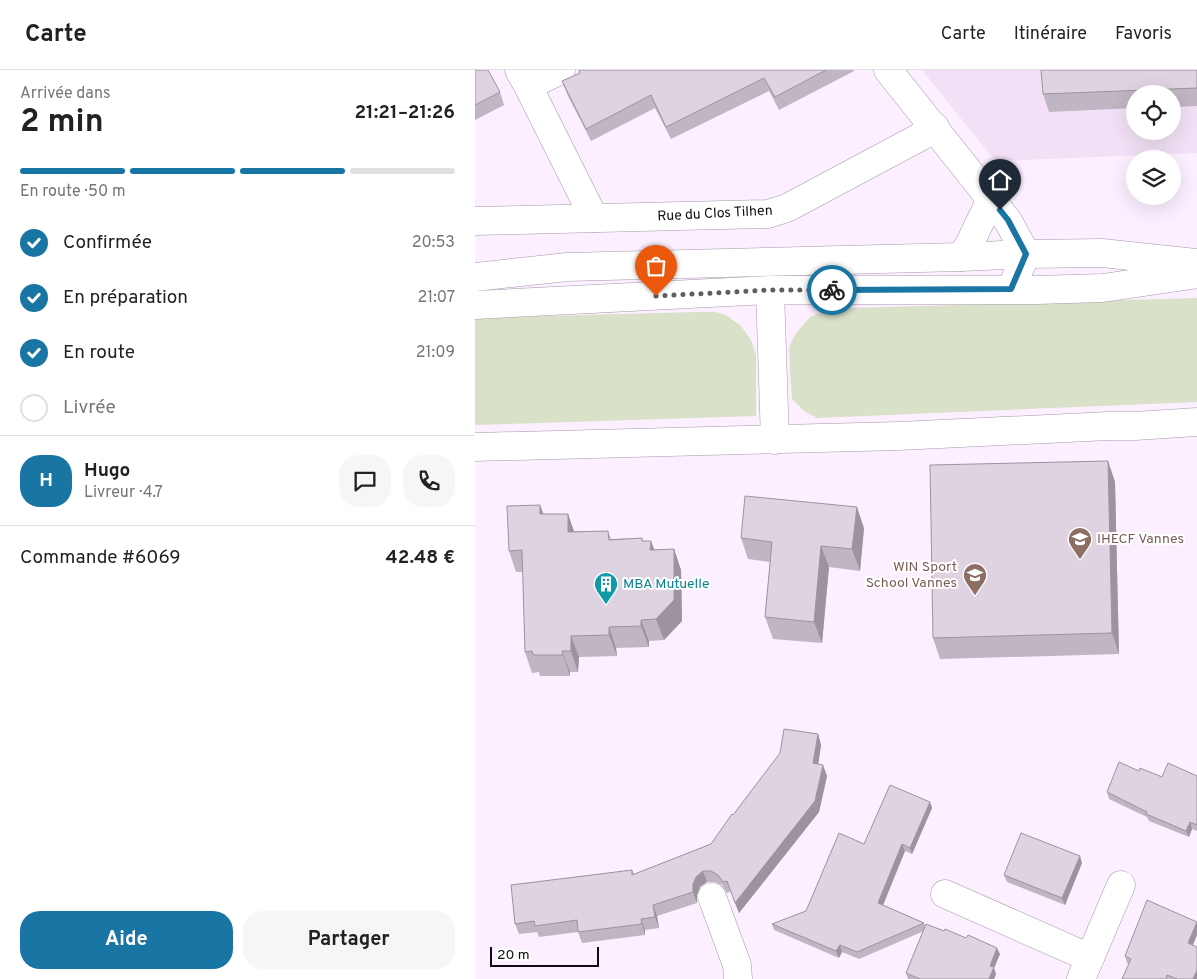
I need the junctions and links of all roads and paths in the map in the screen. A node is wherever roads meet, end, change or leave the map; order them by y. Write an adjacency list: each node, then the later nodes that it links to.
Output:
1 (561, 70): 3 (street)
2 (888, 70): 4 (street)
3 (524, 78): 6 (street)
4 (935, 128): 5 (street); 6 (street, Rue du Clos Tilhen)
5 (991, 199): 8 (street); 9 (street)
6 (594, 218): 7 (street, Rue du Clos Tilhen)
7 (475, 221)
8 (1026, 254): 9 (street); 10 (street); 13 (street)
9 (961, 257): 12 (street)
10 (1197, 263)
11 (1197, 274): 13 (street)
12 (475, 277)
13 (1011, 289): 14 (street)
14 (770, 290): 15 (street); 17 (street)
15 (475, 305)
16 (1197, 422): 17 (street)
17 (775, 440): 18 (street)
18 (475, 447)
19 (1121, 885): 22 (street)
20 (945, 894): 22 (street)
21 (712, 897): 23 (street)
22 (1086, 968)
23 (738, 979)

